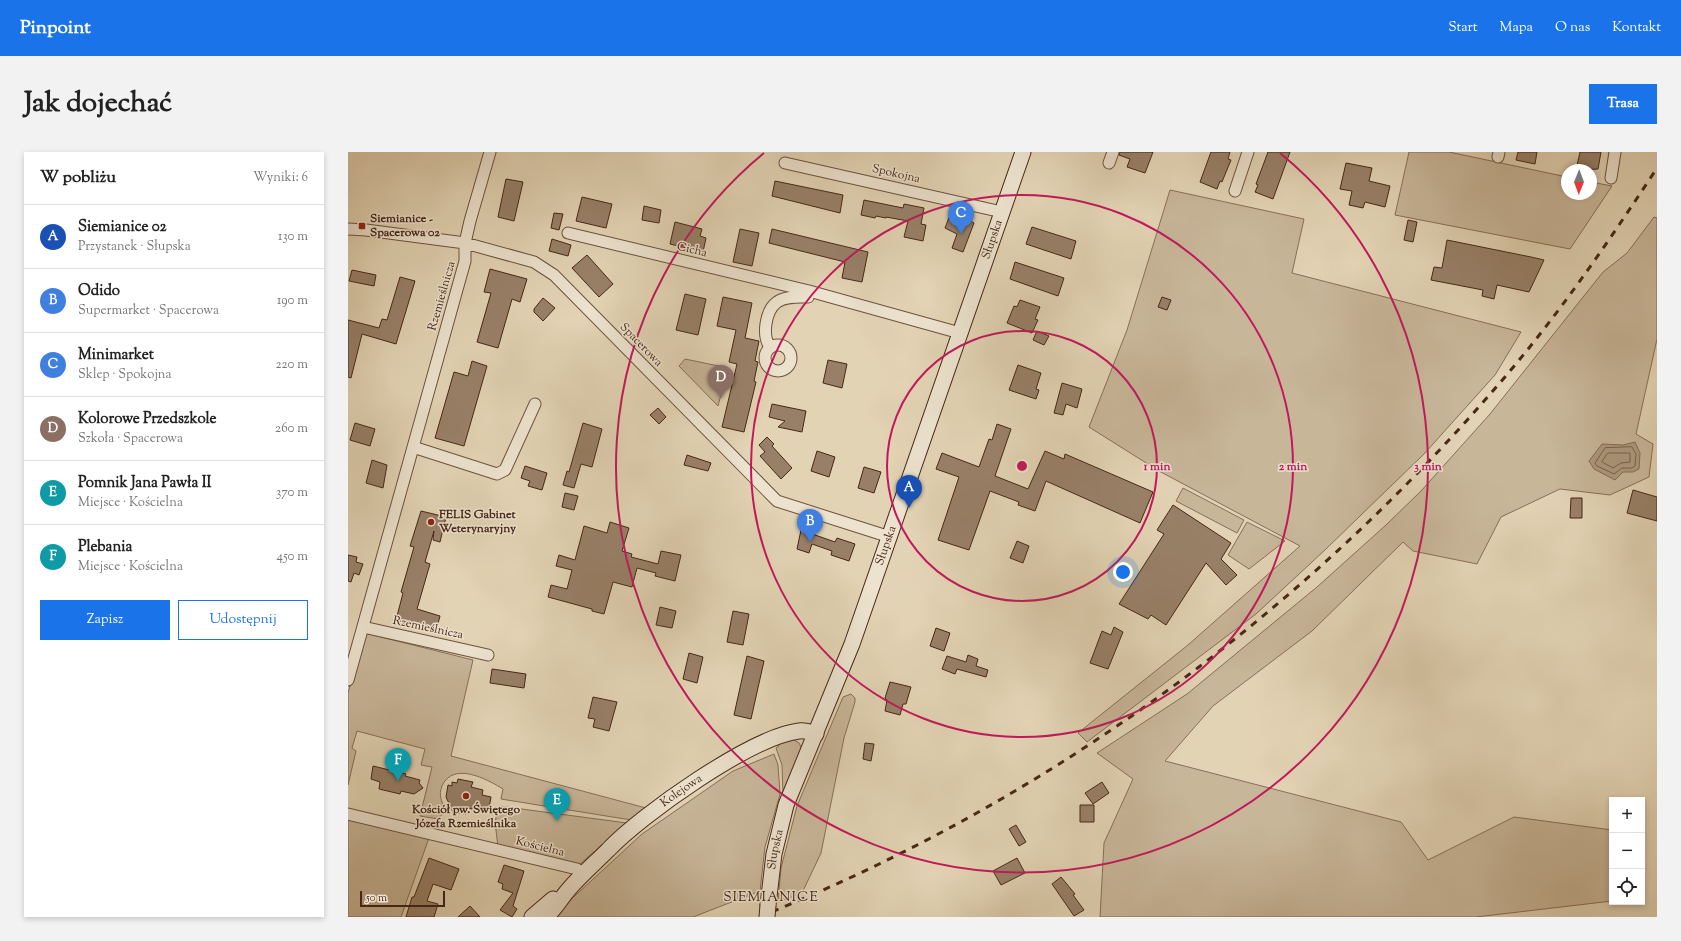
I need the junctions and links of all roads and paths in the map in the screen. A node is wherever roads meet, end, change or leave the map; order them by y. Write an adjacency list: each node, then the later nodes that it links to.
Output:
1 (490, 152): 13 (street, Rzemieślnicza)
2 (1023, 152): 10 (main road, Słupska)
3 (1113, 152): 7 (street)
4 (1248, 152): 9 (street)
5 (1615, 152): 8 (street)
6 (785, 162): 10 (street, Spokojna)
7 (1109, 163)
8 (1611, 178)
9 (1235, 191)
10 (1002, 212): 15 (main road, Słupska)
11 (348, 229): 13 (street, Spacerowa)
12 (568, 233): 14 (street, Cicha)
13 (465, 243): 18 (street, Rzemieślnicza); 19 (street, Spacerowa)
14 (809, 291): 15 (street, Cicha); 16 (street)
15 (960, 333): 19 (main road, Słupska)
16 (770, 347)
17 (535, 404): 18 (street)
18 (413, 447): 20 (street, Rzemieślnicza)
19 (890, 537): 23 (main road, Słupska)
20 (363, 627): 21 (street, Rzemieślnicza); 22 (street, Rzemieślnicza)
21 (488, 655)
22 (348, 680)
23 (816, 734): 25 (main road, Kolejowa); 27 (main road, Słupska)
24 (348, 814): 25 (street, Kościelna)
25 (584, 875): 26 (main road, Kolejowa)
26 (569, 889): 28 (main road); 29 (main road)
27 (768, 911)
28 (532, 917)
29 (546, 917)

